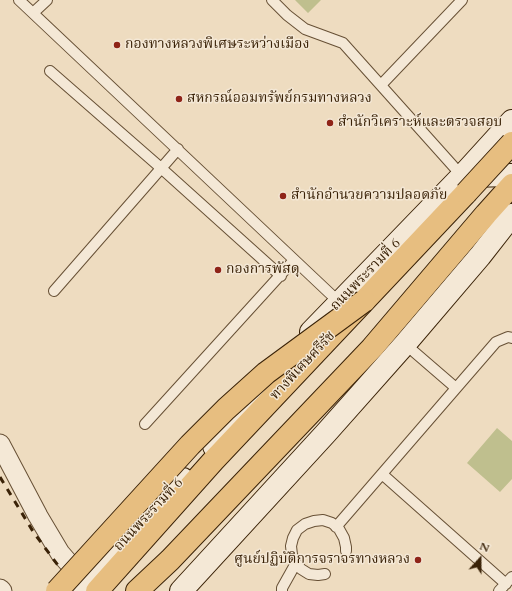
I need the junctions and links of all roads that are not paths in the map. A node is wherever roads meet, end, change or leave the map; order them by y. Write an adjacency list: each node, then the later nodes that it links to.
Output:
1 (19, 0): 5 (lane)
2 (46, 0): 5 (lane)
3 (272, 0): 7 (lane)
4 (462, 0): 7 (lane)
5 (33, 13): 10 (lane)
6 (50, 71): 11 (lane)
7 (381, 85): 13 (lane)
8 (512, 121): 13 (main road, ถนนพระรามที่ 6)
9 (512, 143): 19 (highway, ทางพิเศษศรีรัช, bridge)
10 (178, 149): 11 (lane); 16 (lane)
11 (161, 168): 17 (lane); 18 (lane)
12 (512, 175): 13 (main road)
13 (462, 176): 20 (main road, ถนนพระรามที่ 6)
14 (512, 185): 29 (highway)
15 (512, 215): 22 (main road)
16 (294, 260): 17 (lane); 20 (lane)
17 (281, 276): 24 (lane)
18 (54, 291)
19 (364, 301): 33 (highway, ทางพิเศษศรีรัช, bridge); 34 (highway, bridge)
20 (340, 303): 33 (main road, ถนนพระรามที่ 6)
21 (512, 338): 23 (lane)
22 (405, 344): 23 (lane); 37 (main road)
23 (456, 388): 26 (lane)
24 (145, 424)
25 (0, 444): 33 (street)
26 (382, 474): 27 (lane); 32 (lane)
27 (336, 527): 28 (lane); 30 (lane)
28 (346, 551)
29 (170, 560): 35 (highway); 36 (highway)
30 (296, 563): 31 (lane); 38 (lane)
31 (325, 574)
32 (506, 584)
33 (86, 588)
34 (57, 591)
35 (138, 591)
36 (147, 591)
37 (181, 591)
38 (282, 591)

